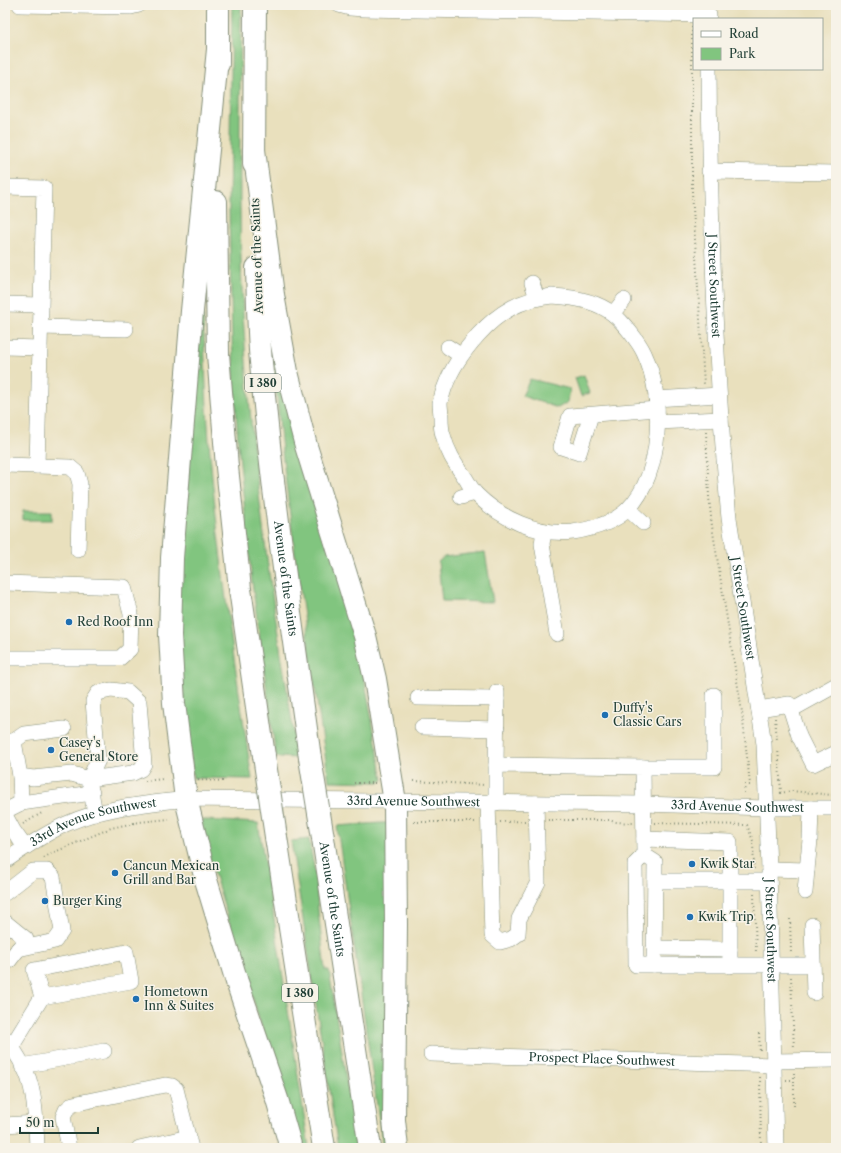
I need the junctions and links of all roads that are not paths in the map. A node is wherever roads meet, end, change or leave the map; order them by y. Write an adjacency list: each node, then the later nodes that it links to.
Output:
1 (20, 5): 2 (street)
2 (139, 5)
3 (218, 5): 7 (highway, I 380)
4 (255, 5): 9 (highway, Avenue of the Saints / I 380)
5 (339, 5): 6 (street)
6 (709, 13)
7 (218, 49): 48 (highway); 94 (highway, I 380, bridge)
8 (709, 70): 10 (street, J Street Southwest)
9 (254, 150): 49 (highway); 95 (highway, Avenue of the Saints / I 380, bridge)
10 (710, 171): 11 (street); 21 (street, J Street Southwest)
11 (836, 173)
12 (5, 187): 15 (street)
13 (624, 300): 16 (street)
14 (5, 304): 15 (street)
15 (40, 304): 17 (street)
16 (613, 314): 22 (street); 29 (street)
17 (40, 327): 18 (street); 20 (street)
18 (126, 329)
19 (5, 347): 20 (street)
20 (40, 348): 26 (street)
21 (719, 395): 22 (street); 24 (street, J Street Southwest)
22 (657, 410): 23 (street); 24 (street); 27 (street)
23 (591, 415)
24 (721, 419): 37 (street, J Street Southwest)
25 (5, 465): 26 (street)
26 (37, 466): 30 (street)
27 (628, 509): 28 (street); 29 (street)
28 (643, 523)
29 (544, 531): 32 (street)
30 (78, 550)
31 (5, 583): 33 (street)
32 (557, 634)
33 (5, 658)
34 (836, 685): 38 (street)
35 (714, 695): 45 (street)
36 (418, 698): 41 (street)
37 (759, 710): 38 (street); 54 (street, J Street Southwest)
38 (791, 710): 43 (street)
39 (422, 727): 41 (street)
40 (64, 729): 42 (street)
41 (497, 729): 44 (street)
42 (10, 741): 46 (street)
43 (836, 753)
44 (496, 765): 45 (street); 51 (street)
45 (643, 766): 53 (street)
46 (20, 776): 47 (street); 50 (street)
47 (90, 786): 47 (street); 50 (street); 58 (street)
48 (190, 790): 49 (street, 33rd Avenue Southwest); 58 (street, 33rd Avenue Southwest); 93 (highway)
49 (395, 802): 51 (street, 33rd Avenue Southwest); 96 (highway)
50 (21, 803): 57 (street)
51 (492, 803): 52 (street, 33rd Avenue Southwest); 52 (street)
52 (536, 803): 53 (street, 33rd Avenue Southwest)
53 (643, 804): 54 (street, 33rd Avenue Southwest); 60 (street)
54 (766, 808): 55 (street, 33rd Avenue Southwest); 65 (street, J Street Southwest)
55 (811, 808): 56 (street, 33rd Avenue Southwest); 64 (street)
56 (836, 808)
57 (5, 811)
58 (95, 814): 61 (street, 33rd Avenue Southwest)
59 (5, 815): 61 (street)
60 (644, 839): 62 (street); 67 (street)
61 (26, 847): 63 (street, 33rd Avenue Southwest)
62 (644, 855): 66 (street); 76 (street)
63 (5, 861)
64 (807, 870): 65 (street); 68 (street)
65 (769, 875): 67 (street); 77 (street, J Street Southwest)
66 (655, 881): 67 (street); 72 (street)
67 (729, 881): 74 (street)
68 (805, 892)
69 (5, 893): 73 (street)
70 (5, 922): 73 (street)
71 (812, 925): 78 (street)
72 (654, 948): 74 (street); 76 (street)
73 (18, 949): 75 (street)
74 (730, 949): 79 (street)
75 (6, 961)
76 (654, 965): 79 (street)
77 (771, 965): 78 (street); 79 (street); 86 (street, J Street Southwest)
78 (813, 965): 80 (street)
79 (730, 966)
80 (814, 993)
81 (42, 997): 81 (street); 83 (street)
82 (104, 1052): 83 (street)
83 (12, 1053): 87 (street)
84 (431, 1054): 86 (street, Prospect Place Southwest)
85 (836, 1060): 86 (street, Prospect Place Southwest)
86 (774, 1063): 97 (street, J Street Southwest)
87 (36, 1123): 88 (street); 90 (street)
88 (5, 1125)
89 (190, 1143): 91 (street); 92 (street)
90 (37, 1148)
91 (69, 1148)
92 (139, 1148)
93 (291, 1148)
94 (324, 1148)
95 (370, 1148)
96 (397, 1148)
97 (776, 1148)

